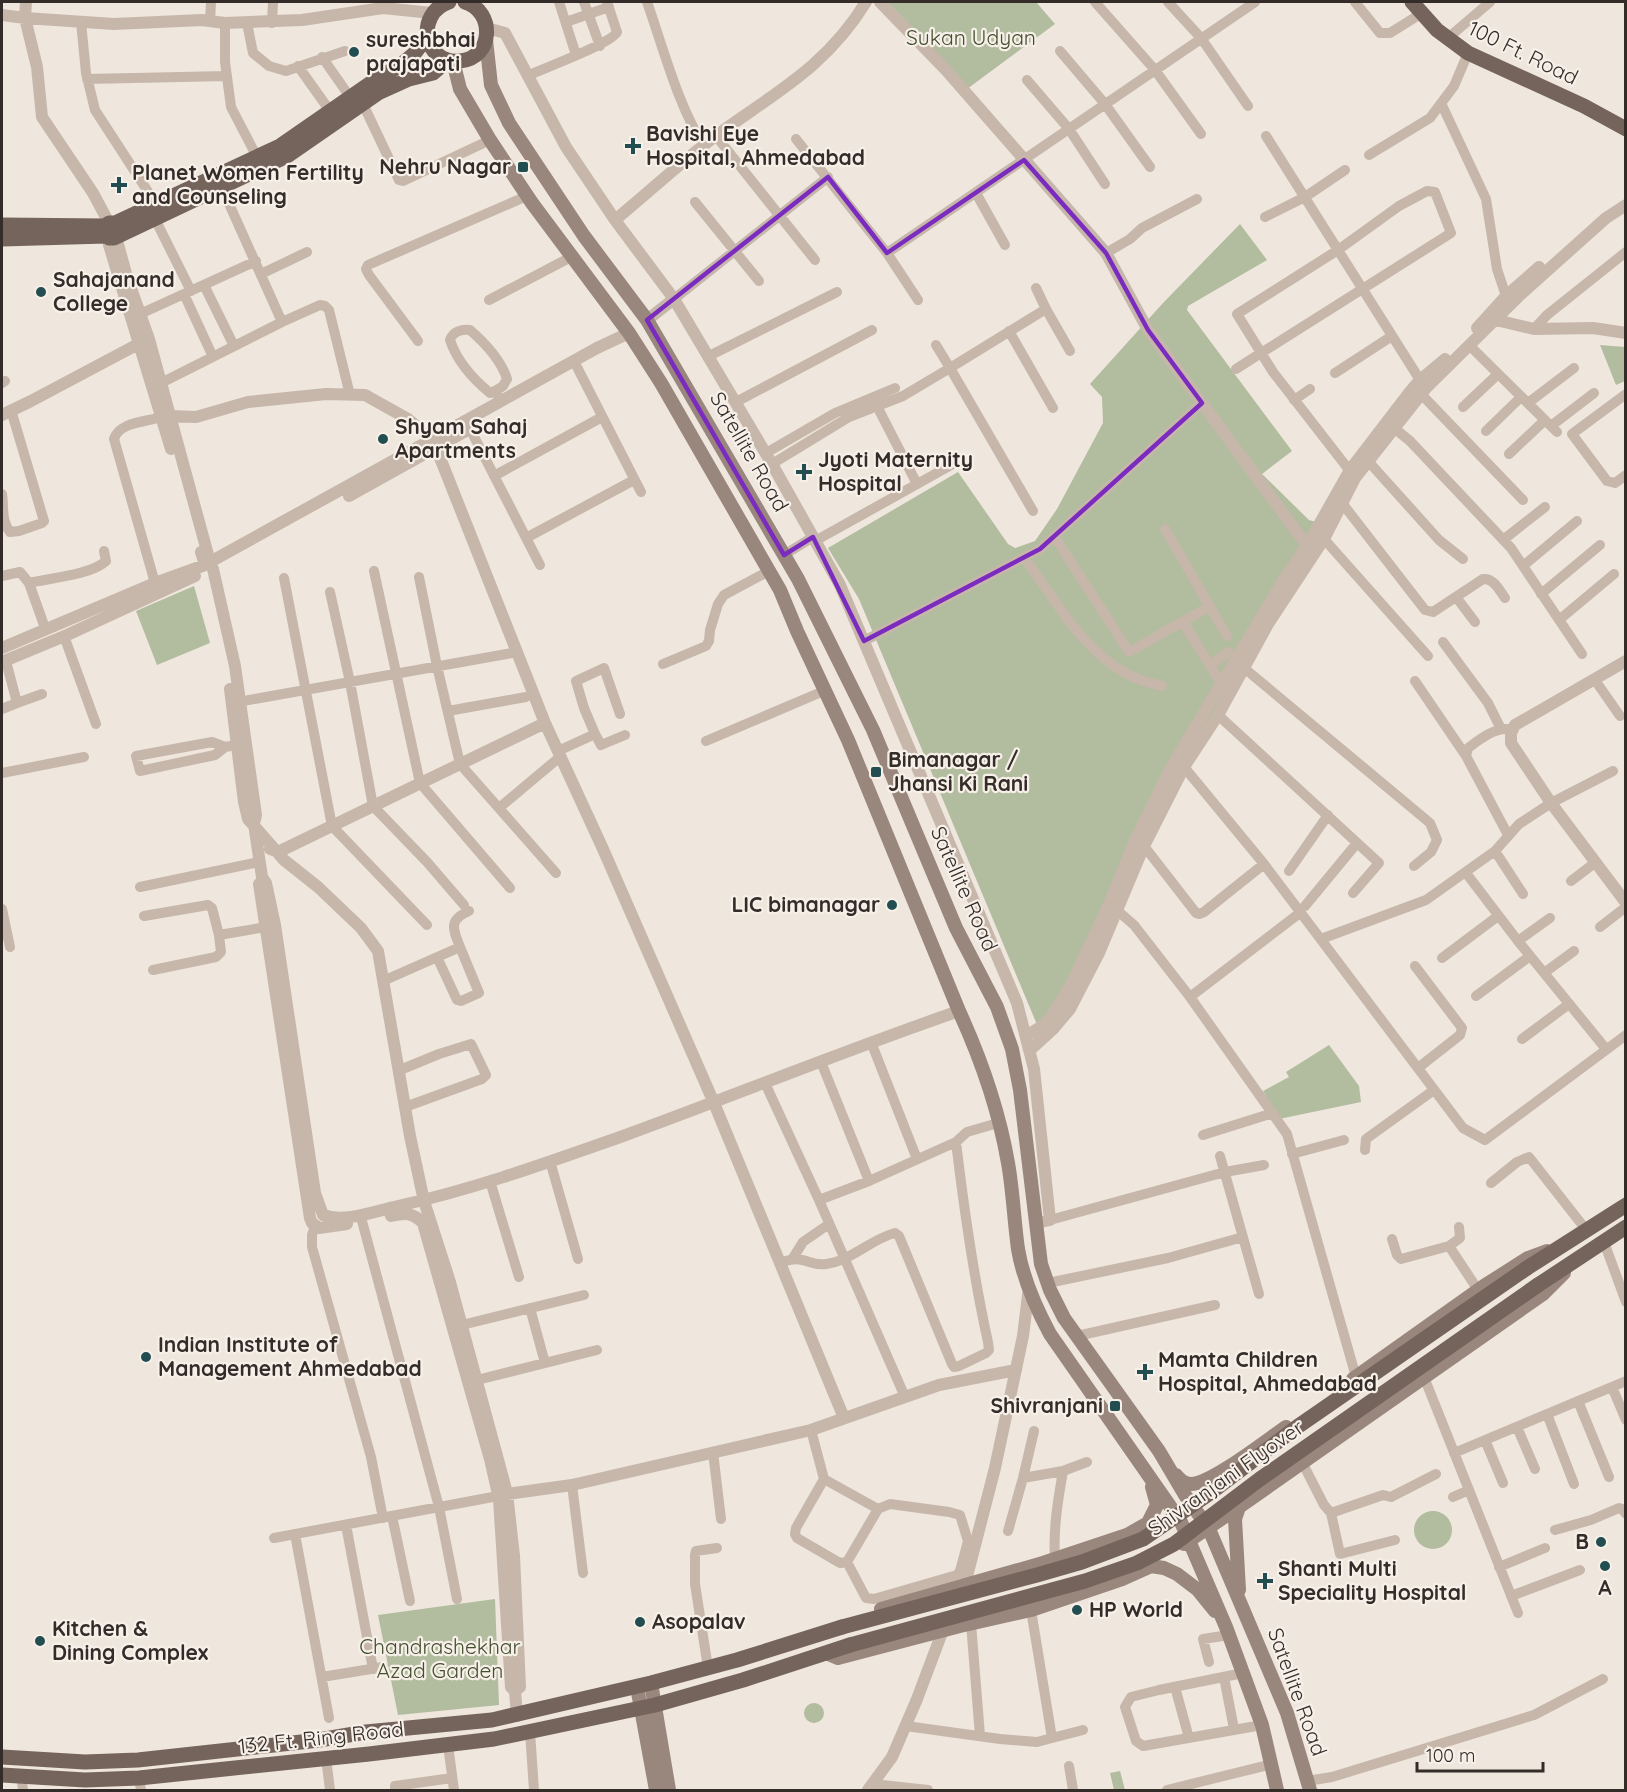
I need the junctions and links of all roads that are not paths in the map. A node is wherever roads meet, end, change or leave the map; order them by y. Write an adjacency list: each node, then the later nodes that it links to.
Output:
1 (26, 2): 23 (street)
2 (211, 2): 24 (street)
3 (273, 2): 26 (street)
4 (449, 2): 20 (main road)
5 (465, 2): 30 (main road)
6 (492, 2): 30 (main road)
7 (559, 2): 27 (street)
8 (584, 2): 21 (street)
9 (646, 2): 59 (street)
10 (866, 2): 55 (street)
11 (880, 2): 62 (street)
12 (1095, 2): 42 (street)
13 (1168, 2): 32 (street)
14 (1254, 2): 32 (street)
15 (1355, 2): 19 (street)
16 (1490, 2): 33 (street)
17 (608, 4): 21 (street); 34 (street)
18 (381, 5): 20 (street); 26 (street)
19 (1417, 7): 33 (main road, 100 Ft. Road)
20 (434, 8): 31 (main road)
21 (588, 14): 27 (street); 34 (street)
22 (2, 15): 23 (street)
23 (25, 18): 25 (street); 80 (street)
24 (210, 21): 25 (street); 28 (street)
25 (81, 22): 45 (street)
26 (272, 22): 29 (street)
27 (566, 22): 38 (street)
28 (225, 23): 29 (street); 43 (street)
29 (248, 23): 41 (street)
30 (486, 29): 40 (main road); 44 (street); 105 (main road, Satellite Road)
31 (427, 34): 40 (main road); 47 (main road)
32 (1201, 38): 42 (street); 50 (street)
33 (1448, 38): 37 (main road, 100 Ft. Road)
34 (600, 45): 38 (street)
35 (345, 51): 39 (street)
36 (1059, 51): 49 (street)
37 (1468, 53): 48 (street); 53 (main road, 100 Ft. Road)
38 (576, 54): 44 (street)
39 (322, 57): 41 (street); 47 (street)
40 (450, 60): 47 (main road); 58 (main road, Satellite Road)
41 (298, 66): 51 (street)
42 (1155, 70): 49 (street); 54 (street)
43 (227, 76): 45 (street); 61 (street)
44 (527, 76): 78 (street)
45 (87, 79): 75 (street)
46 (1027, 80): 52 (street)
47 (357, 100): 51 (main road); 58 (street); 67 (main road)
48 (1441, 103): 60 (street); 99 (street)
49 (1105, 104): 52 (street); 63 (street)
50 (1248, 106)
51 (330, 111): 61 (main road)
52 (1069, 129): 62 (street); 66 (street)
53 (1626, 129)
54 (1201, 134)
55 (716, 136): 59 (street); 76 (street)
56 (1266, 136): 71 (street)
57 (796, 139): 65 (street)
58 (490, 140): 69 (main road, Satellite Road)
59 (704, 146): 78 (street)
60 (1369, 155)
61 (257, 157): 75 (main road)
62 (1024, 160): 68 (street); 88 (street)
63 (1150, 167)
64 (1345, 170): 71 (street)
65 (828, 177): 76 (street); 87 (street)
66 (1105, 184)
67 (222, 188): 75 (main road); 91 (street)
68 (976, 193): 82 (street); 87 (street)
69 (527, 196): 89 (main road, Satellite Road); 115 (street)
70 (1626, 196): 99 (street)
71 (1305, 197): 77 (street); 83 (street)
72 (1197, 199): 88 (street)
73 (695, 202): 85 (street)
74 (1626, 205): 106 (street)
75 (156, 211): 80 (main road); 97 (street)
76 (779, 216): 85 (street); 90 (street)
77 (1265, 217)
78 (615, 220): 100 (street)
79 (2, 225): 80 (main road)
80 (111, 231): 81 (main road); 104 (street); 114 (street)
81 (2, 239)
82 (1005, 245)
83 (1338, 250): 96 (street); 96 (street); 121 (street)
84 (307, 252): 92 (street)
85 (734, 252): 93 (street); 100 (street)
86 (1626, 252): 108 (street)
87 (887, 253): 102 (street)
88 (1106, 253): 142 (street)
89 (571, 257): 101 (street); 111 (main road, Satellite Road)
90 (815, 260)
91 (256, 261): 92 (street); 94 (street)
92 (261, 274): 107 (street)
93 (759, 280)
94 (204, 285): 97 (street); 118 (street)
95 (1036, 288): 103 (street)
96 (1363, 289): 113 (street); 121 (street)
97 (188, 292): 104 (street); 123 (street)
98 (837, 292): 122 (street)
99 (1506, 296): 130 (street)
100 (674, 299): 105 (street); 122 (street)
101 (489, 300)
102 (918, 300)
103 (1046, 309): 110 (street); 120 (street)
104 (140, 315): 114 (street)
105 (647, 320): 179 (main road, Satellite Road)
106 (1497, 320): 108 (street); 117 (street)
107 (282, 322): 118 (street); 137 (street)
108 (1534, 329): 112 (street)
109 (872, 330): 141 (street)
110 (1009, 331): 125 (street); 144 (street)
111 (629, 333): 119 (street); 186 (main road, Satellite Road)
112 (1626, 333)
113 (1392, 336): 128 (street); 130 (street)
114 (144, 341): 131 (street); 145 (street); 147 (street)
115 (418, 341)
116 (936, 345): 125 (street)
117 (1469, 345): 129 (street); 135 (street)
118 (234, 346): 123 (street)
119 (603, 347): 124 (street); 138 (street)
120 (1070, 351)
121 (1261, 353): 127 (street); 139 (street)
122 (709, 356): 141 (street)
123 (213, 357): 131 (street)
124 (577, 367): 148 (street); 149 (street)
125 (950, 368): 155 (street); 168 (street)
126 (1574, 368): 140 (street)
127 (1236, 369)
128 (1335, 373)
129 (1498, 374): 140 (street); 143 (street)
130 (1420, 380): 158 (street)
131 (160, 383): 147 (street)
132 (895, 388): 155 (street)
133 (1310, 389): 139 (street)
134 (1594, 393): 150 (street)
135 (1421, 394): 151 (street); 165 (street)
136 (1626, 394): 159 (street)
137 (350, 395): 147 (street); 153 (street)
138 (498, 396): 138 (street); 149 (street)
139 (1294, 400): 158 (street)
140 (1525, 400): 150 (street); 152 (street)
141 (736, 402): 155 (street)
142 (1202, 404): 171 (street); 177 (street)
143 (1463, 407)
144 (1053, 408)
145 (6, 412): 164 (street)
146 (880, 412): 162 (street)
147 (166, 416): 184 (street); 192 (street)
148 (602, 417): 160 (street); 161 (street)
149 (468, 425): 153 (street); 160 (street)
150 (1551, 426): 154 (street)
151 (1394, 428): 156 (street); 175 (street)
152 (1486, 431)
153 (435, 444): 184 (street); 208 (street)
154 (1509, 454)
155 (769, 458): 173 (street)
156 (1368, 461): 158 (street); 181 (street)
157 (953, 464): 162 (street)
158 (1353, 474): 166 (street); 177 (street)
159 (1626, 475)
160 (494, 476): 172 (street)
161 (634, 480): 163 (street); 172 (street)
162 (916, 484): 173 (street)
163 (641, 492)
164 (2, 494)
165 (1523, 500)
166 (1342, 502): 174 (street); 195 (street)
167 (1545, 507): 175 (street)
168 (1034, 511)
169 (1577, 521): 183 (street)
170 (1165, 529): 197 (street)
171 (1054, 536): 180 (street); 200 (street)
172 (526, 538): 182 (street)
173 (814, 539): 179 (street); 205 (street)
174 (1324, 539): 177 (street); 211 (street)
175 (1503, 540): 183 (street)
176 (1600, 545): 194 (street)
177 (1310, 550): 218 (street); 222 (street)
178 (104, 551): 191 (street)
179 (784, 555): 303 (main road, Satellite Road)
180 (1024, 557): 205 (street); 224 (street)
181 (1463, 559)
182 (540, 565)
183 (1523, 566): 194 (street)
184 (209, 567): 192 (street); 203 (street); 230 (street)
185 (374, 571): 219 (street)
186 (769, 571): 214 (street); 225 (main road, Satellite Road)
187 (1614, 574): 198 (street)
188 (2, 576): 191 (street)
189 (419, 577): 216 (street)
190 (284, 578): 226 (street)
191 (29, 583): 202 (street)
192 (155, 583): 199 (street)
193 (330, 592): 221 (street)
194 (1541, 594): 198 (street)
195 (1456, 597): 196 (street); 201 (street)
196 (1505, 598)
197 (1210, 606): 200 (street); 204 (street)
198 (1559, 620): 210 (street)
199 (61, 622): 202 (street); 203 (street)
200 (1183, 622): 215 (street)
201 (1475, 622)
202 (45, 628): 207 (street)
203 (65, 636): 212 (street); 237 (street)
204 (1227, 636)
205 (864, 641): 301 (street)
206 (1443, 642): 238 (street)
207 (2, 648)
208 (518, 652): 216 (street); 236 (street)
209 (1229, 652): 215 (street)
210 (1582, 654)
211 (1428, 656)
212 (4, 661): 229 (street)
213 (1626, 661): 238 (street)
214 (663, 664)
215 (1210, 664): 222 (street)
216 (437, 666): 219 (street); 232 (street)
217 (1626, 667): 223 (street)
218 (1244, 668): 234 (street); 266 (street)
219 (395, 674): 221 (street); 250 (street)
220 (1415, 681): 244 (street)
221 (350, 682): 226 (street); 252 (street)
222 (1221, 683): 277 (street)
223 (1597, 683): 235 (street); 251 (street)
224 (1161, 686)
225 (826, 690): 241 (street); 304 (main road, Satellite Road)
226 (304, 691): 230 (street); 256 (street)
227 (42, 694): 229 (street)
228 (526, 697): 232 (street)
229 (17, 703): 231 (street)
230 (236, 703): 242 (street); 255 (street)
231 (2, 709)
232 (448, 711): 246 (street)
233 (621, 714): 239 (street)
234 (1218, 715): 247 (street); 254 (street)
235 (1620, 716)
236 (545, 723): 243 (street); 246 (street)
237 (96, 724)
238 (1507, 729): 244 (street); 251 (street)
239 (595, 734): 240 (street); 243 (street)
240 (625, 735)
241 (706, 741)
242 (231, 746): 242 (street); 255 (street)
243 (559, 754): 253 (street); 317 (street)
244 (1466, 756): 257 (street)
245 (84, 757): 249 (street)
246 (460, 764): 250 (street); 253 (street)
247 (1184, 767): 260 (street); 265 (street)
248 (1613, 771): 251 (street)
249 (2, 773)
250 (420, 783): 252 (street); 272 (street)
251 (1554, 801): 257 (street); 264 (street); 273 (street)
252 (373, 806): 256 (street); 290 (street)
253 (499, 808): 268 (street)
254 (1328, 815): 258 (street); 267 (street)
255 (254, 824): 259 (street); 262 (street)
256 (332, 826): 262 (street); 283 (street)
257 (1508, 835): 261 (street)
258 (1357, 843): 274 (street); 279 (street)
259 (257, 845): 262 (street); 263 (street)
260 (1144, 846): 265 (street); 277 (street)
261 (1495, 851): 269 (street); 275 (street)
262 (281, 856): 263 (street); 298 (street)
263 (260, 862): 271 (street); 284 (street)
264 (1596, 862): 270 (street); 273 (street)
265 (1264, 864): 279 (street)
266 (1414, 866)
267 (1289, 871)
268 (556, 873)
269 (1466, 873): 281 (street); 287 (street)
270 (1571, 881)
271 (140, 887)
272 (510, 888)
273 (1622, 888): 276 (street)
274 (1353, 893)
275 (1523, 894)
276 (1626, 905): 285 (street)
277 (1113, 907): 300 (street); 306 (street); 309 (street)
278 (2, 909): 289 (street)
279 (1303, 909): 287 (street); 300 (street)
280 (144, 916): 286 (street)
281 (1498, 916): 288 (street); 294 (street)
282 (1550, 918): 288 (street)
283 (427, 925)
284 (271, 926): 286 (street); 311 (street)
285 (1600, 927)
286 (219, 935): 296 (street)
287 (1322, 939): 313 (street)
288 (1518, 941): 292 (street)
289 (10, 947)
290 (460, 948): 293 (street); 293 (street)
291 (1574, 951): 297 (street)
292 (1530, 956): 297 (street); 299 (street)
293 (437, 957): 298 (street)
294 (1442, 958)
295 (1415, 966): 313 (street)
296 (153, 970)
297 (1544, 973): 302 (street)
298 (383, 981): 314 (street)
299 (1476, 996)
300 (1190, 997): 319 (street)
301 (1015, 998): 303 (street); 306 (street)
302 (1569, 1004): 307 (street); 310 (street)
303 (996, 1006): 341 (main road, Satellite Road)
304 (959, 1011): 308 (street); 320 (main road, Satellite Road)
305 (1626, 1035): 310 (street)
306 (1026, 1036): 309 (street)
307 (1522, 1039)
308 (871, 1042): 312 (street); 327 (street)
309 (1030, 1050): 339 (street)
310 (1606, 1050): 316 (street)
311 (291, 1058): 337 (street); 343 (street)
312 (821, 1062): 315 (street); 331 (street)
313 (1418, 1068): 316 (street)
314 (400, 1070): 318 (street); 318 (street)
315 (765, 1083): 317 (street); 335 (street)
316 (1434, 1090): 324 (street)
317 (714, 1103): 328 (street); 354 (street)
318 (405, 1107): 334 (street)
319 (1273, 1113): 321 (street); 325 (street)
320 (998, 1123): 323 (street); 358 (main road, Satellite Road)
321 (1203, 1135)
322 (1344, 1140): 325 (street)
323 (956, 1142): 327 (street); 352 (street)
324 (1365, 1150)
325 (1292, 1154): 372 (street)
326 (1220, 1156): 330 (street)
327 (918, 1159): 331 (street)
328 (550, 1161): 332 (street); 353 (street)
329 (1264, 1165): 330 (street)
330 (1225, 1172): 339 (street); 347 (street)
331 (869, 1181): 335 (street)
332 (490, 1182): 334 (street); 356 (street)
333 (1491, 1183): 346 (street)
334 (424, 1200): 337 (street); 338 (street); 365 (street)
335 (819, 1200): 342 (street)
336 (1626, 1205): 346 (main road)
337 (323, 1215): 343 (street)
338 (416, 1216): 340 (street); 403 (street)
339 (1050, 1220): 341 (street)
340 (362, 1221): 343 (street); 407 (street)
341 (1036, 1223): 357 (main road, Satellite Road)
342 (829, 1224): 352 (street); 354 (street)
343 (315, 1226): 412 (street)
344 (1459, 1227): 351 (street)
345 (1626, 1227): 349 (main road)
346 (1587, 1230): 350 (main road)
347 (1243, 1237): 357 (street); 360 (street)
348 (1392, 1239): 351 (street)
349 (1604, 1242): 355 (main road); 362 (street)
350 (1568, 1243): 359 (main road); 439 (main road, Shivranjani Flyover, bridge)
351 (1449, 1246): 359 (street)
352 (844, 1258): 354 (street); 377 (street)
353 (578, 1259)
354 (787, 1260): 380 (street)
355 (1576, 1261): 373 (main road); 442 (main road, Shivranjani Flyover, bridge)
356 (519, 1277)
357 (1048, 1283): 368 (main road, Satellite Road)
358 (1029, 1287): 366 (main road, Satellite Road); 367 (street)
359 (1478, 1290): 372 (main road)
360 (1258, 1294)
361 (584, 1295): 364 (street)
362 (1626, 1302)
363 (1215, 1305): 368 (street)
364 (530, 1308): 365 (street); 370 (street)
365 (462, 1325): 374 (street)
366 (1050, 1334): 367 (street); 391 (main road, Satellite Road)
367 (1023, 1336): 371 (street)
368 (1077, 1336): 386 (main road, Satellite Road)
369 (597, 1350): 370 (street)
370 (545, 1363): 374 (street)
371 (1016, 1370): 377 (street); 431 (street)
372 (1356, 1377): 398 (main road)
373 (1424, 1377): 388 (street); 390 (main road)
374 (477, 1380): 403 (street)
375 (1626, 1382): 376 (street)
376 (1612, 1387): 378 (street); 381 (street)
377 (905, 1397): 380 (street)
378 (1578, 1401): 379 (street); 395 (street)
379 (1547, 1414): 382 (street); 400 (street)
380 (843, 1418): 383 (street)
381 (1626, 1420)
382 (1517, 1427): 385 (street); 392 (street)
383 (811, 1430): 387 (street); 397 (street)
384 (1034, 1431): 396 (street)
385 (1485, 1440): 388 (street); 399 (street)
386 (1159, 1451): 398 (main road); 404 (main road, Satellite Road)
387 (713, 1452): 401 (street); 413 (street)
388 (1454, 1453): 402 (street)
389 (1087, 1462): 393 (street)
390 (1302, 1462): 408 (main road); 410 (street)
391 (1140, 1463): 406 (main road, Satellite Road); 414 (main road)
392 (1535, 1469)
393 (1063, 1471): 396 (street); 425 (street)
394 (1436, 1474): 410 (street)
395 (1609, 1477)
396 (1023, 1478): 418 (street)
397 (824, 1479): 409 (street); 426 (street)
398 (1208, 1480): 404 (main road)
399 (1503, 1483)
400 (1574, 1484)
401 (572, 1485): 403 (street); 430 (street)
402 (1469, 1490): 405 (street); 428 (street)
403 (503, 1494): 407 (street); 452 (street)
404 (1185, 1495): 406 (main road); 416 (main road, Satellite Road)
405 (1453, 1497)
406 (1169, 1506): 414 (main road); 422 (main road, Satellite Road)
407 (439, 1507): 412 (street); 433 (street)
408 (1239, 1507): 416 (main road); 435 (main road)
409 (878, 1509): 426 (street); 426 (street)
410 (1331, 1513): 421 (street)
411 (1626, 1514): 417 (street)
412 (387, 1517): 415 (street); 434 (street)
413 (721, 1519)
414 (1148, 1523): 425 (main road)
415 (346, 1525): 419 (street); 446 (street)
416 (1209, 1528): 422 (main road); 435 (main road, Satellite Road)
417 (1555, 1530)
418 (1008, 1531)
419 (295, 1534): 420 (street); 446 (street)
420 (274, 1538)
421 (1395, 1540)
422 (1190, 1541): 427 (main road); 441 (main road, Satellite Road)
423 (717, 1548): 444 (street)
424 (1545, 1548): 428 (street)
425 (1055, 1559): 431 (main road)
426 (846, 1562)
427 (1151, 1566): 436 (main road); 441 (main road)
428 (1499, 1567): 432 (street)
429 (1580, 1570): 432 (street)
430 (583, 1572)
431 (965, 1584): 439 (main road)
432 (1511, 1596): 437 (street)
433 (457, 1599)
434 (410, 1601)
435 (1239, 1602): 471 (main road, Satellite Road)
436 (1031, 1610): 438 (main road); 460 (street)
437 (1518, 1613)
438 (971, 1623): 440 (main road); 459 (street)
439 (836, 1629): 444 (main road, 132 Ft. Ring Road)
440 (943, 1630): 442 (main road); 455 (street)
441 (1228, 1631): 443 (street); 445 (main road, Satellite Road)
442 (826, 1653): 451 (main road, 132 Ft. Ring Road)
443 (1209, 1662)
444 (708, 1668): 449 (main road, 132 Ft. Ring Road)
445 (1243, 1673): 447 (street); 454 (main road, Satellite Road)
446 (322, 1677): 453 (street)
447 (1224, 1677): 450 (street); 456 (street)
448 (1603, 1679): 471 (street)
449 (644, 1685): 451 (main road); 452 (main road, 132 Ft. Ring Road)
450 (1175, 1687): 461 (street); 461 (street)
451 (649, 1707): 458 (main road, 132 Ft. Ring Road); 477 (main road); 478 (main road)
452 (517, 1716): 463 (main road, 132 Ft. Ring Road)
453 (329, 1718)
454 (1262, 1725): 456 (street); 465 (main road, Satellite Road)
455 (906, 1726): 459 (street); 472 (street)
456 (1234, 1729): 461 (street)
457 (1083, 1730): 460 (street)
458 (531, 1732): 462 (main road, 132 Ft. Ring Road); 476 (street)
459 (980, 1736): 460 (street)
460 (1052, 1738)
461 (1189, 1738)
462 (448, 1745): 464 (main road, 132 Ft. Ring Road); 468 (street)
463 (2, 1757)
464 (326, 1758): 470 (main road, 132 Ft. Ring Road); 473 (street)
465 (1272, 1764): 481 (street); 482 (main road, Satellite Road)
466 (1069, 1766): 480 (street)
467 (2, 1775): 469 (main road, 132 Ft. Ring Road)
468 (452, 1778): 474 (street); 475 (street)
469 (22, 1783): 470 (main road, 132 Ft. Ring Road)
470 (140, 1784)
471 (1309, 1786)
472 (871, 1787): 479 (street)
473 (330, 1791)
474 (395, 1791)
475 (454, 1791)
476 (534, 1791)
477 (656, 1791)
478 (669, 1791)
479 (928, 1791)
480 (1073, 1791)
481 (1167, 1791)
482 (1277, 1791)

